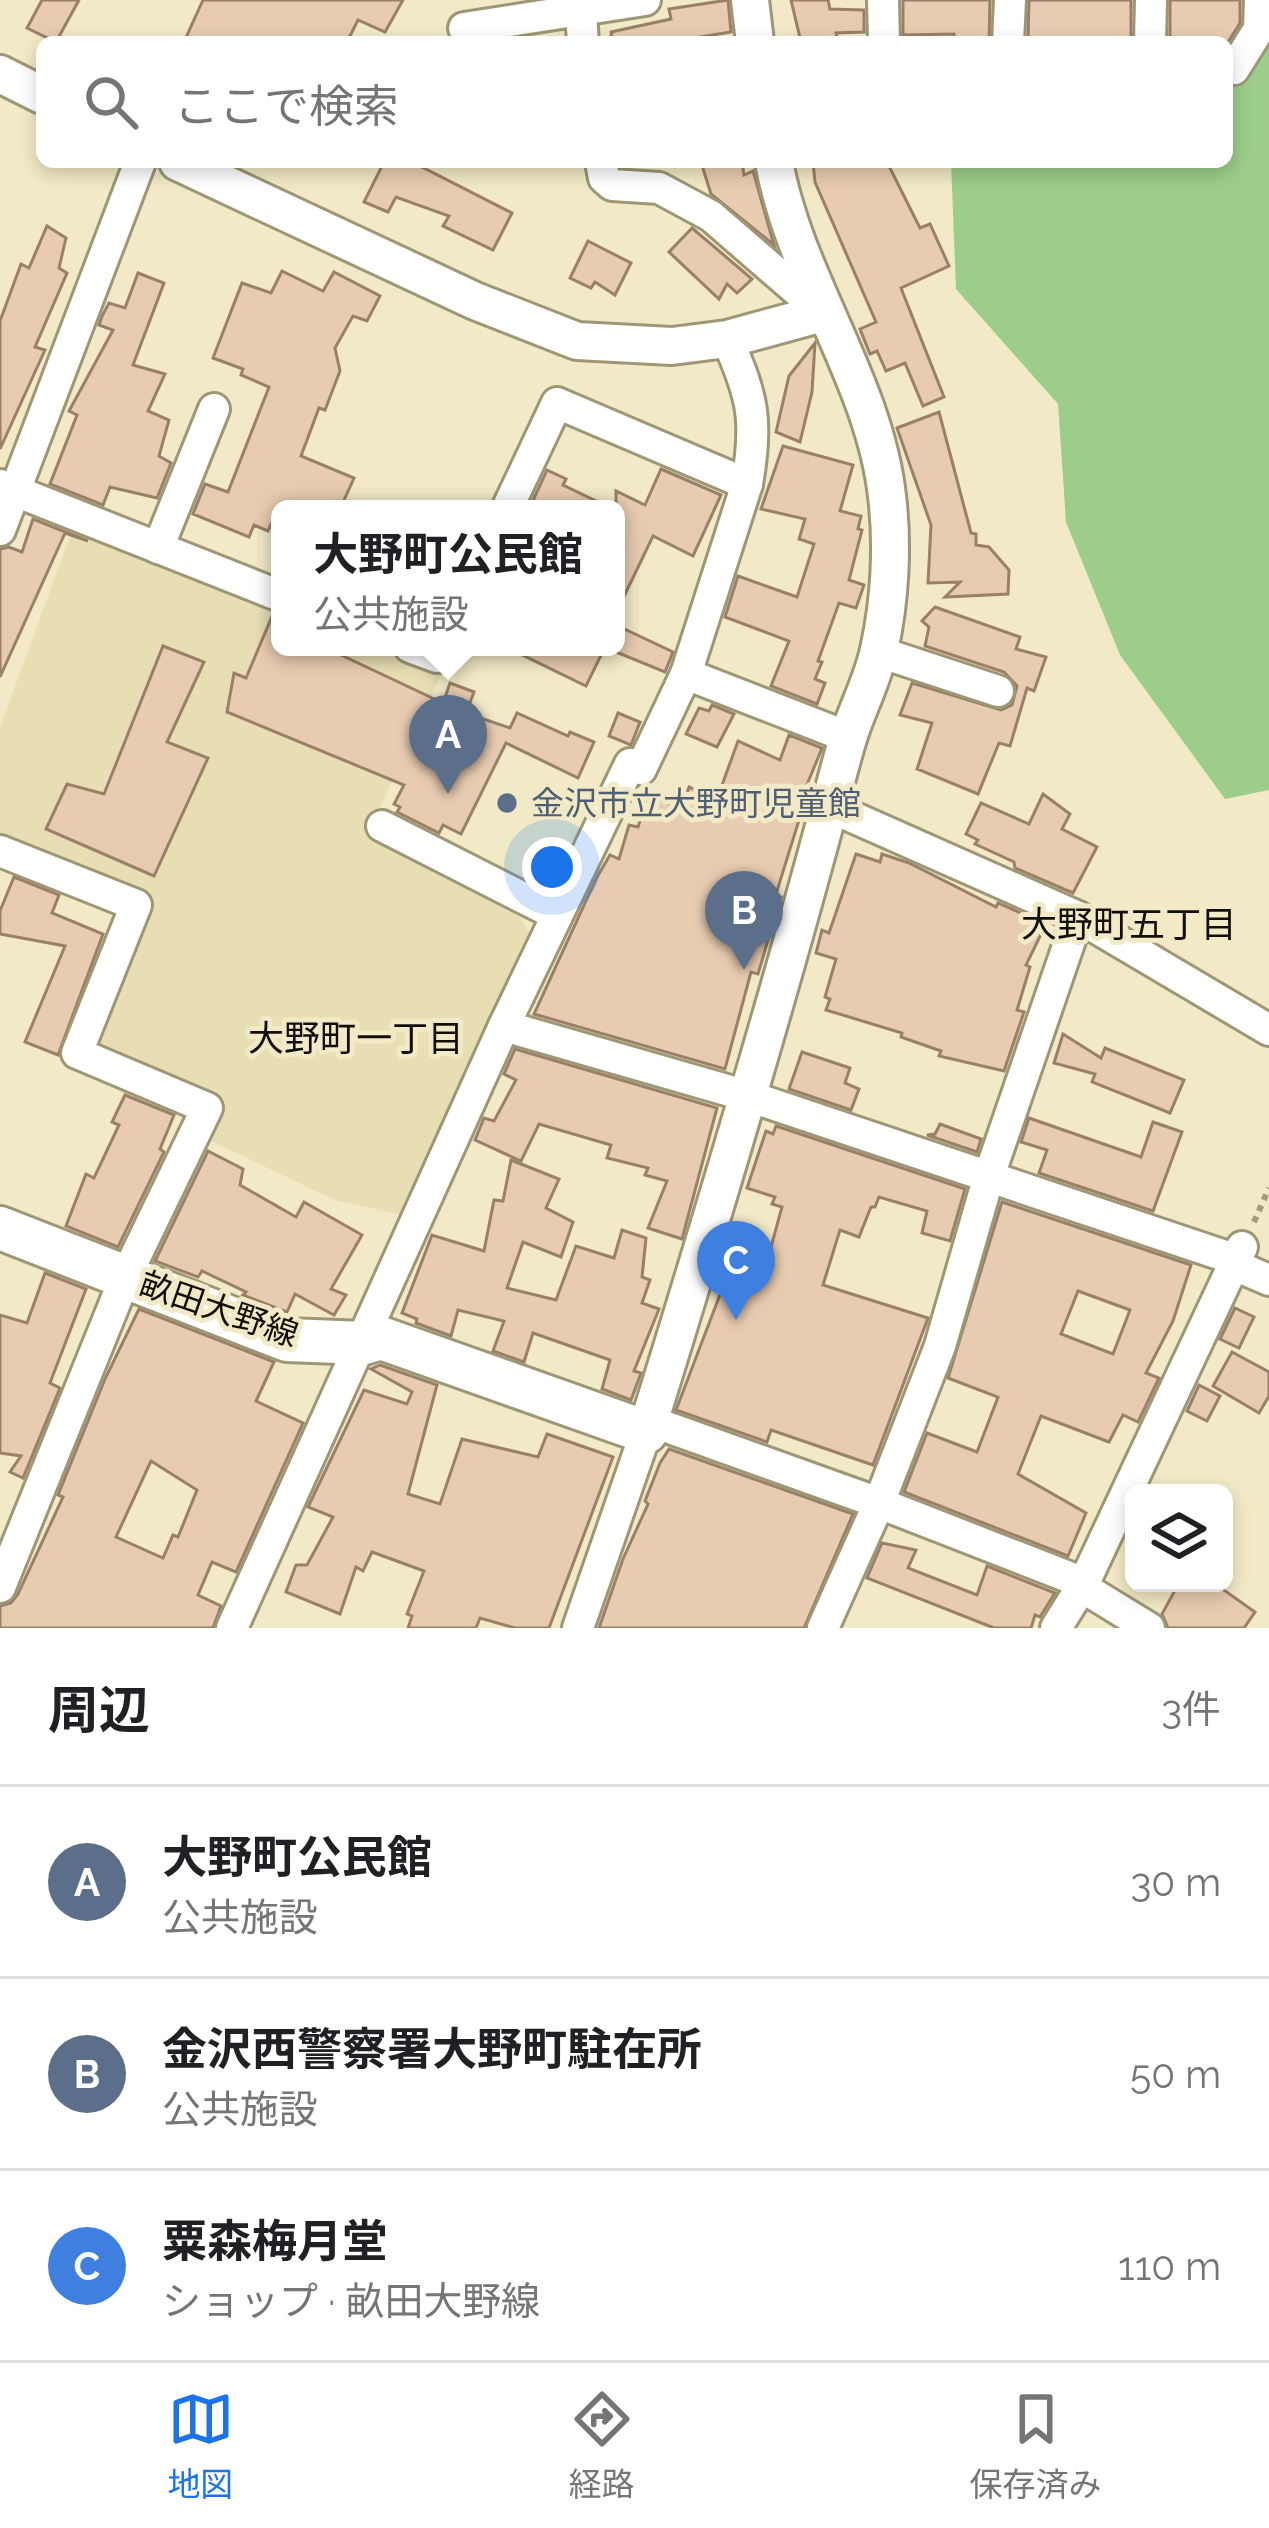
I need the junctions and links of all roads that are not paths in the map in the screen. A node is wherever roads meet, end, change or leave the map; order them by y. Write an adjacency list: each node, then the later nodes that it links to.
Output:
1 (645, 0): 7 (street)
2 (750, 0): 10 (street)
3 (883, 0): 11 (street)
4 (1010, 0): 12 (street)
5 (1151, 0): 13 (street)
6 (1260, 0): 14 (street)
7 (580, 5): 8 (street); 9 (street)
8 (464, 28)
9 (583, 36)
10 (754, 36)
11 (884, 36)
12 (1009, 36)
13 (1150, 36)
14 (1233, 69)
15 (0, 74): 16 (street)
16 (36, 92)
17 (138, 168): 25 (street)
18 (191, 168): 22 (street)
19 (602, 168): 21 (street)
20 (776, 168): 21 (street)
21 (823, 313): 22 (street); 30 (street)
22 (727, 339): 24 (street)
23 (214, 409): 28 (street)
24 (747, 484): 26 (street); 31 (street)
25 (8, 489): 27 (street); 28 (street)
26 (511, 500)
27 (0, 530)
28 (158, 548): 29 (street)
29 (271, 592)
30 (879, 652): 32 (street); 33 (street)
31 (686, 674): 33 (street); 37 (street)
32 (998, 691)
33 (848, 737): 34 (street)
34 (830, 807): 38 (street); 41 (street)
35 (382, 826): 37 (street)
36 (0, 851): 45 (street)
37 (557, 915): 39 (street)
38 (1078, 916): 40 (street); 42 (street)
39 (504, 1026): 41 (street); 47 (street)
40 (1269, 1030)
41 (751, 1097): 42 (street); 48 (street)
42 (989, 1176): 44 (street); 49 (street)
43 (0, 1228): 45 (main road, 畝田大野線)
44 (1238, 1257): 46 (street); 50 (street)
45 (125, 1278): 47 (main road, 畝田大野線); 51 (street)
46 (1269, 1280)
47 (364, 1343): 48 (main road, 畝田大野線); 52 (street)
48 (646, 1432): 49 (street); 53 (street)
49 (879, 1503): 50 (street); 54 (street)
50 (1083, 1585): 55 (street); 56 (street)
51 (0, 1587)
52 (232, 1628)
53 (578, 1628)
54 (823, 1628)
55 (1056, 1628)
56 (1149, 1628)

